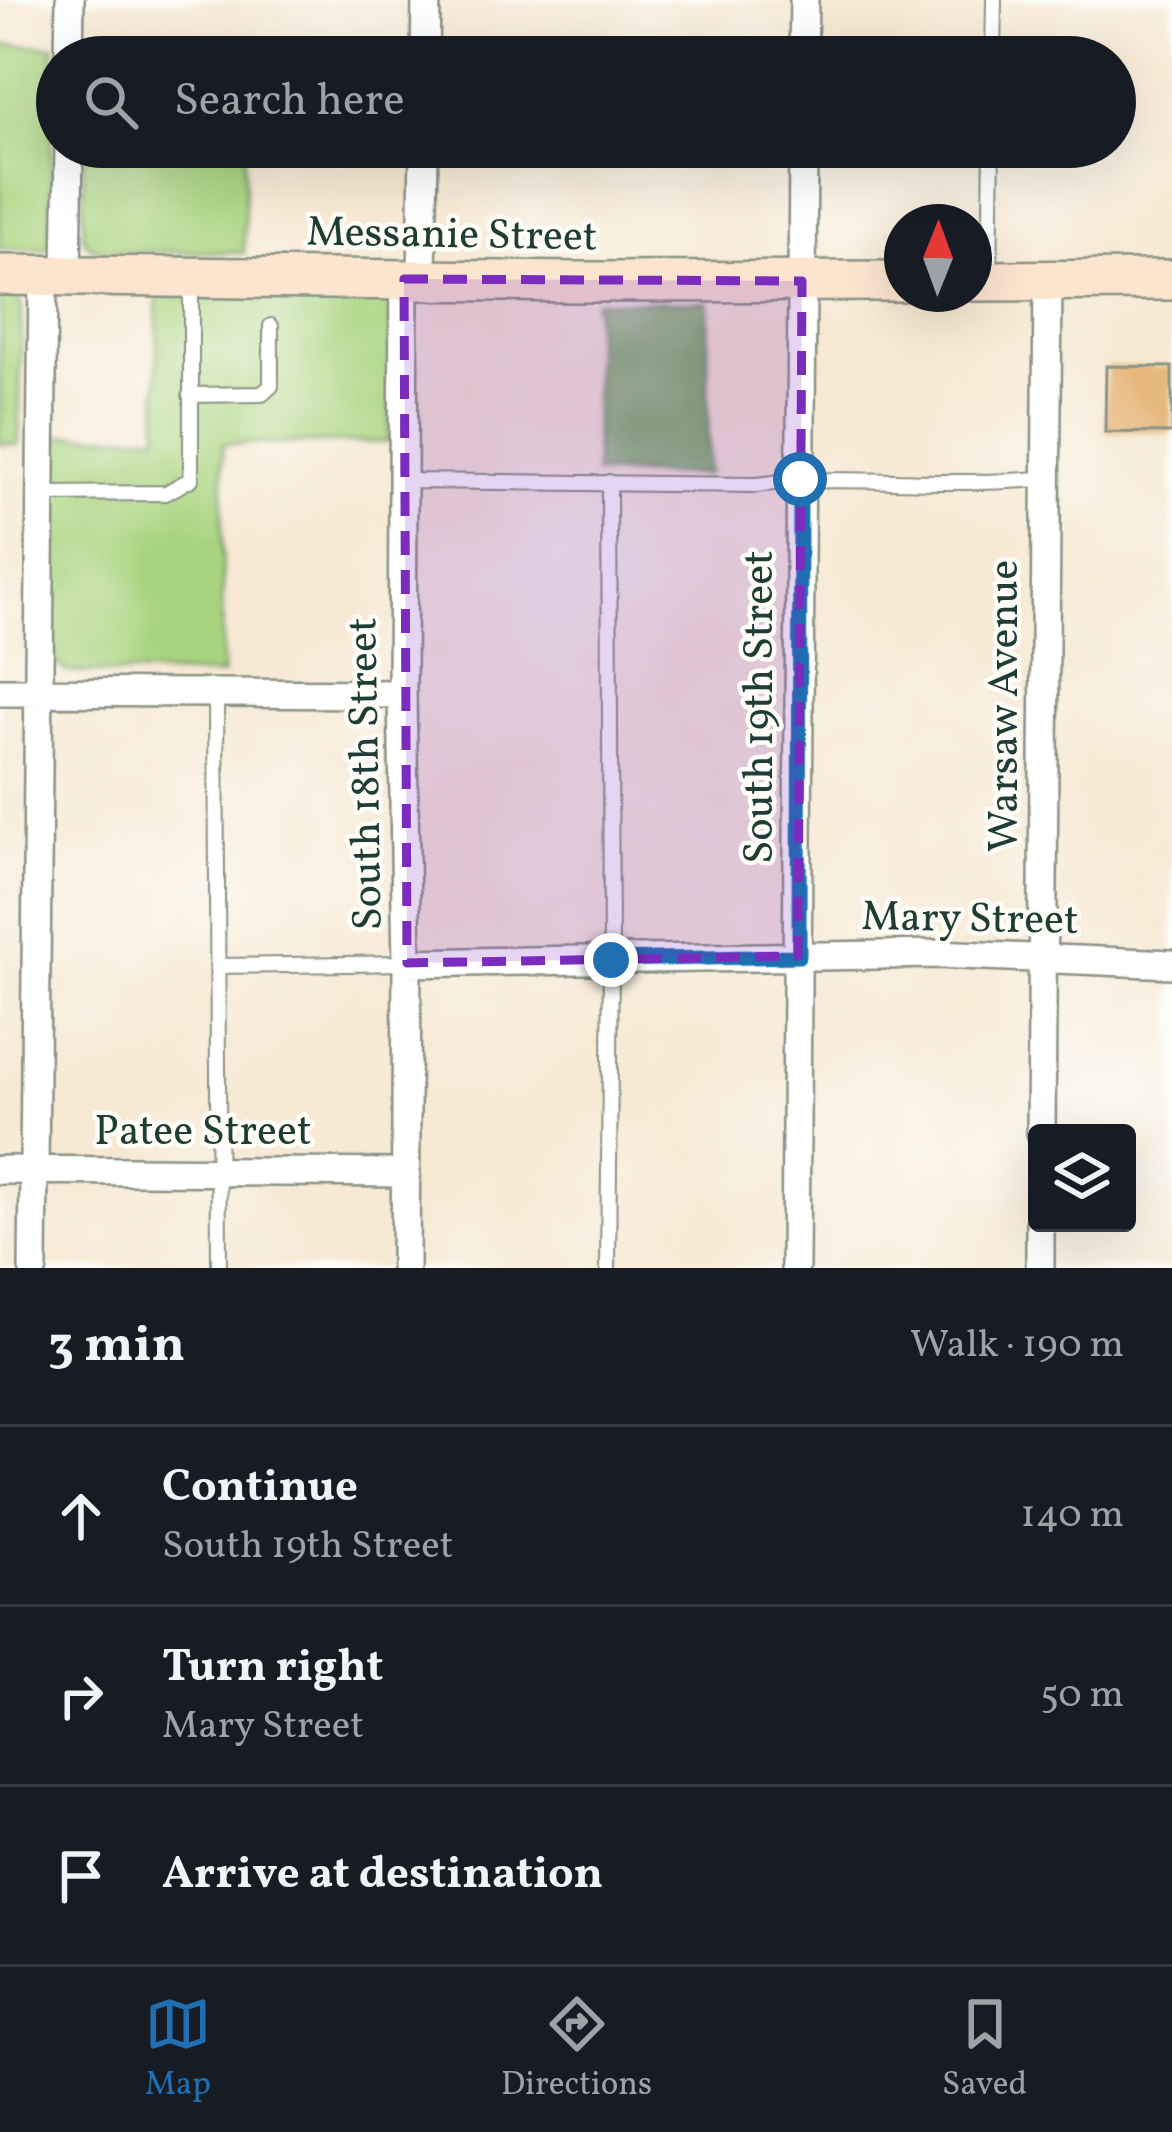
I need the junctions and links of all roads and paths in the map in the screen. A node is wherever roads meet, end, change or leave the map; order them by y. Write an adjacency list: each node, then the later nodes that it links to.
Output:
1 (70, 0): 5 (street)
2 (426, 0): 6 (street)
3 (804, 0): 7 (street)
4 (994, 0): 8 (lane)
5 (69, 36)
6 (425, 36)
7 (803, 36)
8 (993, 36)
9 (67, 168): 15 (street)
10 (422, 168): 17 (street, South 18th Street)
11 (802, 168): 20 (street, South 19th Street)
12 (990, 168): 13 (lane)
13 (988, 204)
14 (0, 275): 15 (street, Messanie Street)
15 (55, 275): 16 (street, Messanie Street); 29 (street)
16 (191, 278): 17 (street, Messanie Street); 24 (lane)
17 (413, 279): 20 (street, Messanie Street); 27 (street, South 18th Street)
18 (1048, 280): 19 (street); 22 (street); 25 (street, Warsaw Avenue)
19 (1172, 280)
20 (802, 281): 21 (street, Messanie Street); 26 (street, South 19th Street)
21 (884, 281)
22 (992, 281)
23 (271, 326): 24 (lane)
24 (190, 395): 29 (lane)
25 (1046, 478): 26 (lane); 35 (street, Warsaw Avenue)
26 (800, 479): 28 (lane); 34 (street, South 19th Street)
27 (404, 481): 28 (lane); 33 (street, South 18th Street)
28 (609, 482): 36 (lane)
29 (43, 494): 31 (street)
30 (0, 692): 31 (street)
31 (38, 693): 32 (street); 42 (street)
32 (216, 694): 33 (street); 39 (lane)
33 (402, 694): 37 (street, South 18th Street)
34 (799, 956): 35 (street, Mary Street); 36 (street, Mary Street); 50 (street, South 19th Street)
35 (1043, 959): 38 (street, Mary Street); 40 (street, Warsaw Avenue)
36 (611, 960): 37 (street, Mary Street); 49 (lane)
37 (407, 963): 39 (lane); 44 (street, South 18th Street)
38 (1172, 964)
39 (218, 966): 43 (lane)
40 (1041, 1124)
41 (0, 1170): 42 (street, Patee Street)
42 (33, 1170): 43 (street, Patee Street); 46 (street)
43 (219, 1171): 44 (street, Patee Street); 47 (lane)
44 (406, 1173): 48 (street, South 18th Street)
45 (1040, 1232): 51 (street)
46 (33, 1268)
47 (219, 1268)
48 (405, 1268)
49 (608, 1268)
50 (795, 1268)
51 (1040, 1268)

